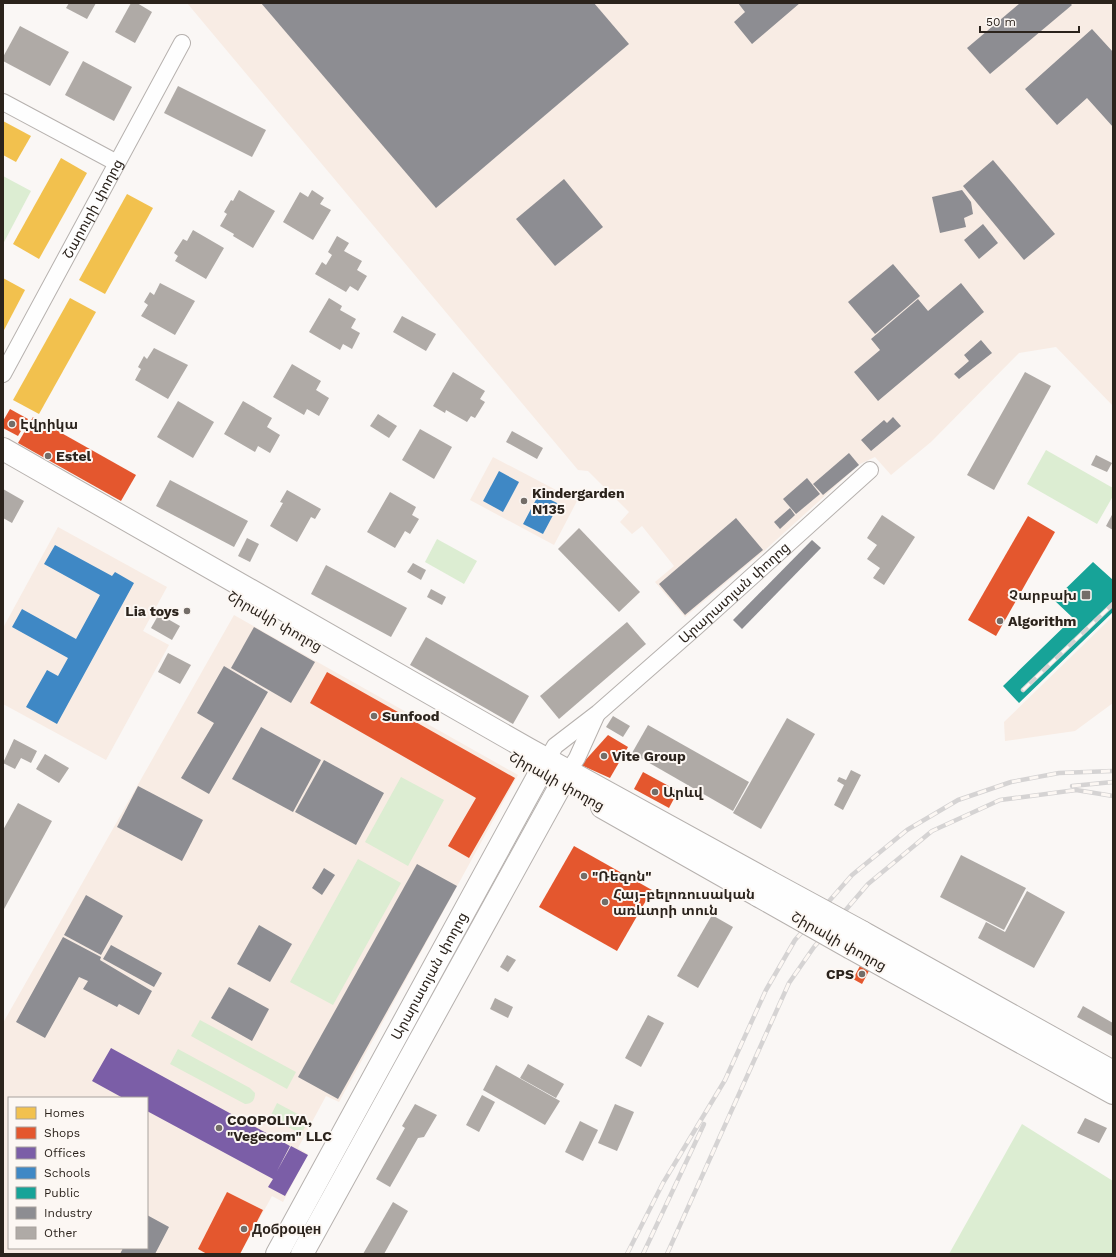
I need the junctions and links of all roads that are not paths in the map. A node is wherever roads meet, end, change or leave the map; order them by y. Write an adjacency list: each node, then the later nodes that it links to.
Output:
1 (182, 43): 3 (street, Շարուրի փողոց)
2 (3, 102): 3 (street)
3 (117, 163): 4 (street, Շարուրի փողոց)
4 (3, 374)
5 (3, 449): 9 (main road, Շիրակի փողոց)
6 (3, 465): 9 (main road, Շիրակի փողոց)
7 (870, 470): 8 (street, Արարատյան փողոց)
8 (598, 713): 9 (street, Արարատյան փողոց); 10 (street, Արարատյան փողոց)
9 (543, 766): 10 (main road, Շիրակի փողոց); 14 (main road, Արարատյան փողոց)
10 (565, 778): 11 (main road, Շիրակի փողոց, bridge); 15 (main road, Արարատյան փողոց)
11 (856, 940): 12 (main road, Շիրակի փողոց); 13 (main road, Շիրակի փողոց)
12 (1113, 1072)
13 (1113, 1094)
14 (277, 1254)
15 (302, 1254)

